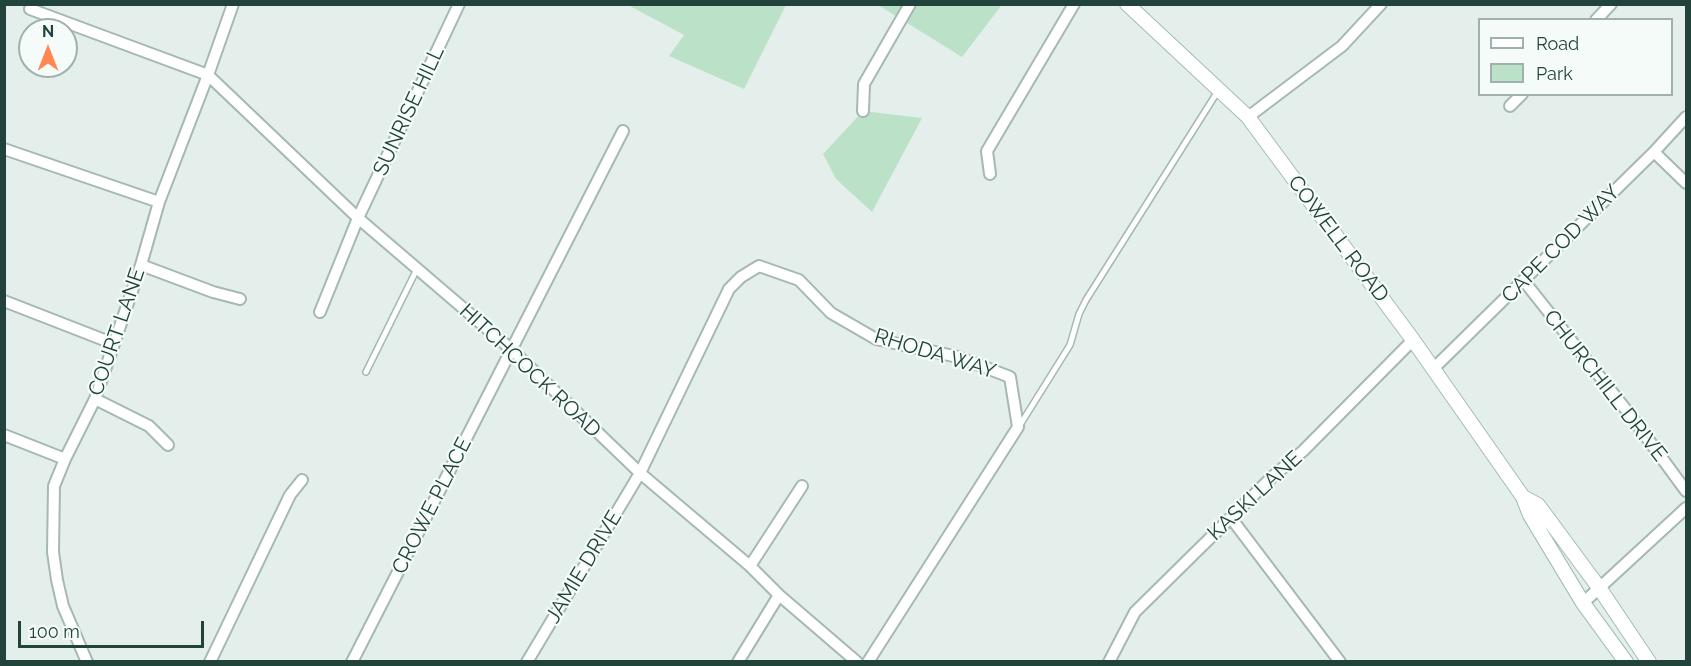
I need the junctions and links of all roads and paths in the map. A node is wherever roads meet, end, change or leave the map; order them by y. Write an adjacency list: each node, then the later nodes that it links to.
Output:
1 (233, 4): 10 (street, COURT LANE)
2 (459, 4): 23 (street, SUNRISE HILL)
3 (910, 4): 14 (street)
4 (1074, 4): 20 (street)
5 (1381, 4): 15 (street)
6 (1611, 4): 9 (street)
7 (1133, 6): 11 (street, COWELL ROAD)
8 (30, 9): 10 (street)
9 (1598, 18)
10 (208, 75): 22 (street, COURT LANE); 23 (street, HITCHCOCK ROAD)
11 (1219, 89): 15 (street, COWELL ROAD); 36 (lane)
12 (1519, 96): 13 (street)
13 (1510, 106)
14 (863, 111)
15 (1248, 117): 30 (street, COWELL ROAD)
16 (1686, 117): 19 (street, CAPE COD WAY)
17 (623, 131): 32 (street, CROWE PLACE)
18 (4, 149): 22 (street)
19 (1654, 152): 21 (street); 26 (street, CAPE COD WAY)
20 (990, 174)
21 (1686, 183)
22 (159, 202): 24 (street, COURT LANE)
23 (358, 218): 25 (street, HITCHCOCK ROAD); 29 (street, SUNRISE HILL)
24 (141, 265): 27 (street); 31 (street, COURT LANE)
25 (417, 269): 32 (street, HITCHCOCK ROAD); 34 (lane)
26 (1524, 281): 33 (street, CAPE COD WAY); 43 (street, CHURCHILL DRIVE)
27 (240, 299)
28 (4, 302): 31 (street)
29 (320, 312)
30 (1413, 340): 33 (street, COWELL ROAD); 46 (street, KASKI LANE)
31 (112, 344): 35 (street, COURT LANE)
32 (512, 350): 40 (street, HITCHCOCK ROAD); 53 (street, CROWE PLACE)
33 (1433, 369): 44 (street, COWELL ROAD)
34 (366, 372)
35 (94, 399): 38 (street); 39 (street, COURT LANE)
36 (1018, 427): 40 (street, RHODA WAY); 57 (street)
37 (4, 435): 39 (street)
38 (168, 445)
39 (65, 459): 51 (street, COURT LANE)
40 (640, 473): 47 (street, HITCHCOCK ROAD); 54 (street, JAMIE DRIVE)
41 (302, 480): 52 (street)
42 (802, 486): 47 (street)
43 (1686, 491)
44 (1523, 497): 48 (street, COWELL ROAD); 50 (street, COWELL ROAD)
45 (1686, 508): 48 (street)
46 (1232, 518): 58 (street, KASKI LANE); 59 (street)
47 (750, 566): 49 (street, HITCHCOCK ROAD)
48 (1600, 589): 50 (street); 61 (street, COWELL ROAD)
49 (779, 595): 55 (street); 56 (street, HITCHCOCK ROAD)
50 (1583, 603): 60 (street, COWELL ROAD)
51 (87, 662)
52 (210, 662)
53 (352, 662)
54 (527, 662)
55 (738, 662)
56 (857, 662)
57 (868, 662)
58 (1109, 662)
59 (1340, 662)
60 (1626, 662)
61 (1648, 662)

